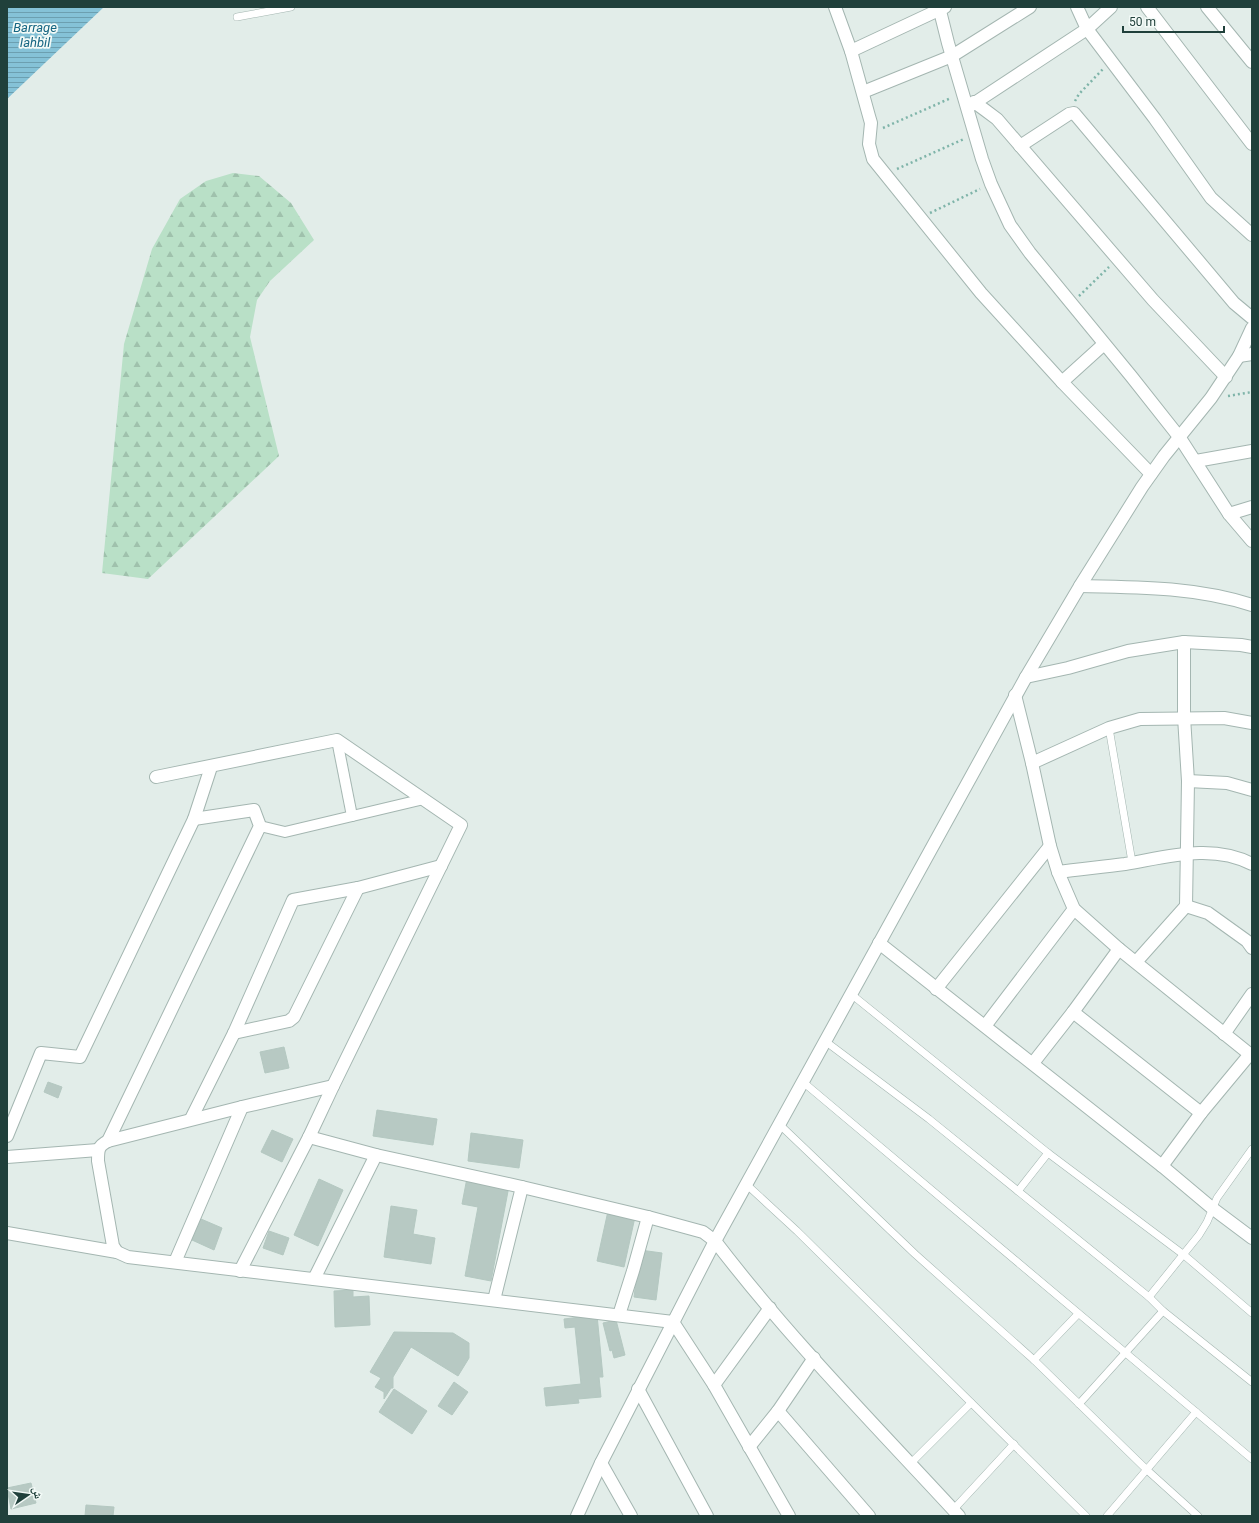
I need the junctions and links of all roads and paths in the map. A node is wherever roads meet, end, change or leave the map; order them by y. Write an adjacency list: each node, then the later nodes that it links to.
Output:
1 (291, 7): 9 (lane)
2 (1030, 7): 12 (street)
3 (1077, 7): 10 (street)
4 (1112, 7): 10 (street)
5 (1147, 7): 21 (street)
6 (1208, 7): 14 (street)
7 (942, 8): 11 (street); 12 (street)
8 (840, 9): 11 (street)
9 (237, 17)
10 (1087, 29): 13 (street); 17 (street)
11 (851, 52): 15 (street)
12 (952, 56): 15 (street); 16 (street)
13 (1111, 62): 18 (path); 26 (street)
14 (1252, 62)
15 (863, 92): 19 (street)
16 (963, 92): 17 (street); 19 (path)
17 (971, 105): 20 (street); 22 (street)
18 (1071, 113): 22 (street); 29 (street)
19 (870, 134): 23 (street)
20 (975, 134): 23 (path); 24 (street)
21 (1252, 144)
22 (1020, 146): 27 (street)
23 (885, 174): 25 (street)
24 (991, 184): 25 (path); 28 (street)
25 (920, 218): 35 (street)
26 (1252, 235)
27 (1118, 259): 28 (path); 34 (street)
28 (1071, 303): 31 (street)
29 (1252, 318)
30 (1252, 328): 33 (street)
31 (1104, 344): 35 (street); 38 (street)
32 (1252, 354): 33 (street)
33 (1239, 356): 34 (street)
34 (1226, 377): 37 (street)
35 (1062, 382): 41 (street)
36 (1252, 392): 37 (path)
37 (1212, 398): 38 (street)
38 (1180, 438): 40 (street); 41 (street)
39 (1252, 451): 40 (street)
40 (1196, 461): 43 (street)
41 (1150, 474): 45 (street)
42 (1252, 507): 43 (street)
43 (1229, 514): 44 (street)
44 (1251, 539)
45 (1080, 586): 46 (street); 49 (street)
46 (1252, 605)
47 (1184, 642): 48 (street); 49 (street); 51 (street)
48 (1252, 647)
49 (1026, 677): 50 (street)
50 (1015, 695): 55 (street); 73 (street)
51 (1184, 717): 52 (street); 53 (street); 58 (street)
52 (1252, 723)
53 (1109, 728): 55 (street); 66 (lane)
54 (337, 740): 56 (street); 60 (street); 61 (street)
55 (1032, 763): 64 (street)
56 (211, 767): 57 (street); 62 (street)
57 (156, 777)
58 (1188, 780): 59 (street); 65 (street)
59 (1252, 790)
60 (424, 799): 61 (street); 68 (street)
61 (352, 816): 63 (street)
62 (194, 819): 63 (street); 93 (street)
63 (260, 826): 95 (street)
64 (1050, 846): 69 (street); 77 (street)
65 (1186, 853): 66 (street); 67 (street); 71 (street)
66 (1132, 862): 69 (street)
67 (1252, 864)
68 (441, 866): 70 (street); 88 (street)
69 (1058, 872): 72 (street)
70 (358, 888): 82 (street); 82 (street)
71 (1186, 906): 74 (street); 76 (street)
72 (1074, 909): 75 (street); 81 (street)
73 (879, 943): 77 (street); 78 (street)
74 (1252, 948)
75 (1118, 949): 76 (street); 80 (street)
76 (1136, 962): 83 (street)
77 (936, 989): 81 (street)
78 (851, 994): 84 (street); 98 (lane)
79 (1252, 994): 83 (street)
80 (1073, 1012): 86 (street); 90 (street)
81 (985, 1026): 86 (street)
82 (234, 1033): 91 (street)
83 (1224, 1034): 85 (street)
84 (825, 1041): 87 (street); 104 (lane)
85 (1251, 1055): 90 (street)
86 (1033, 1064): 101 (street)
87 (803, 1082): 92 (street); 120 (lane)
88 (332, 1086): 89 (street); 94 (street)
89 (242, 1107): 91 (street); 112 (street)
90 (1201, 1113): 101 (street)
91 (191, 1119): 95 (street)
92 (779, 1124): 102 (street); 125 (lane)
93 (7, 1136)
94 (309, 1137): 99 (street); 113 (street)
95 (108, 1141): 97 (street)
96 (1252, 1149): 105 (lane)
97 (98, 1150): 100 (street); 110 (street)
98 (1048, 1153): 104 (lane); 111 (lane)
99 (376, 1155): 103 (street); 114 (street)
100 (7, 1157)
101 (1162, 1166): 105 (street)
102 (746, 1184): 109 (street); 129 (lane)
103 (522, 1187): 106 (street); 116 (street)
104 (1018, 1191): 115 (lane)
105 (1212, 1208): 108 (street); 111 (lane)
106 (648, 1217): 109 (street); 121 (street)
107 (7, 1233): 110 (street)
108 (1252, 1238)
109 (715, 1241): 117 (street); 122 (street)
110 (117, 1252): 112 (street)
111 (1184, 1255): 115 (lane); 119 (lane)
112 (175, 1262): 113 (street)
113 (240, 1271): 114 (street)
114 (314, 1279): 116 (street)
115 (1149, 1298): 118 (lane)
116 (494, 1300): 121 (street)
117 (770, 1308): 124 (street); 127 (street)
118 (1163, 1311): 123 (lane); 126 (lane)
119 (1252, 1313)
120 (1078, 1314): 123 (lane); 125 (lane)
121 (619, 1315): 122 (street)
122 (672, 1322): 127 (street); 128 (street)
123 (1125, 1353): 130 (lane); 132 (lane)
124 (814, 1358): 131 (street); 137 (street)
125 (1034, 1360): 130 (lane)
126 (1252, 1382)
127 (714, 1385): 134 (street)
128 (638, 1390): 136 (street); 142 (street)
129 (971, 1403): 133 (lane); 137 (lane)
130 (1079, 1404): 138 (lane)
131 (778, 1411): 134 (street); 144 (street)
132 (1196, 1412): 135 (lane); 138 (lane)
133 (1014, 1444): 139 (lane); 145 (lane)
134 (749, 1447): 143 (street)
135 (1252, 1459)
136 (601, 1463): 140 (street); 141 (street)
137 (911, 1463): 139 (street)
138 (1147, 1470): 146 (lane); 147 (lane)
139 (956, 1513)
140 (577, 1516)
141 (631, 1516)
142 (707, 1516)
143 (789, 1516)
144 (869, 1516)
145 (1086, 1516)
146 (1106, 1516)
147 (1198, 1516)

